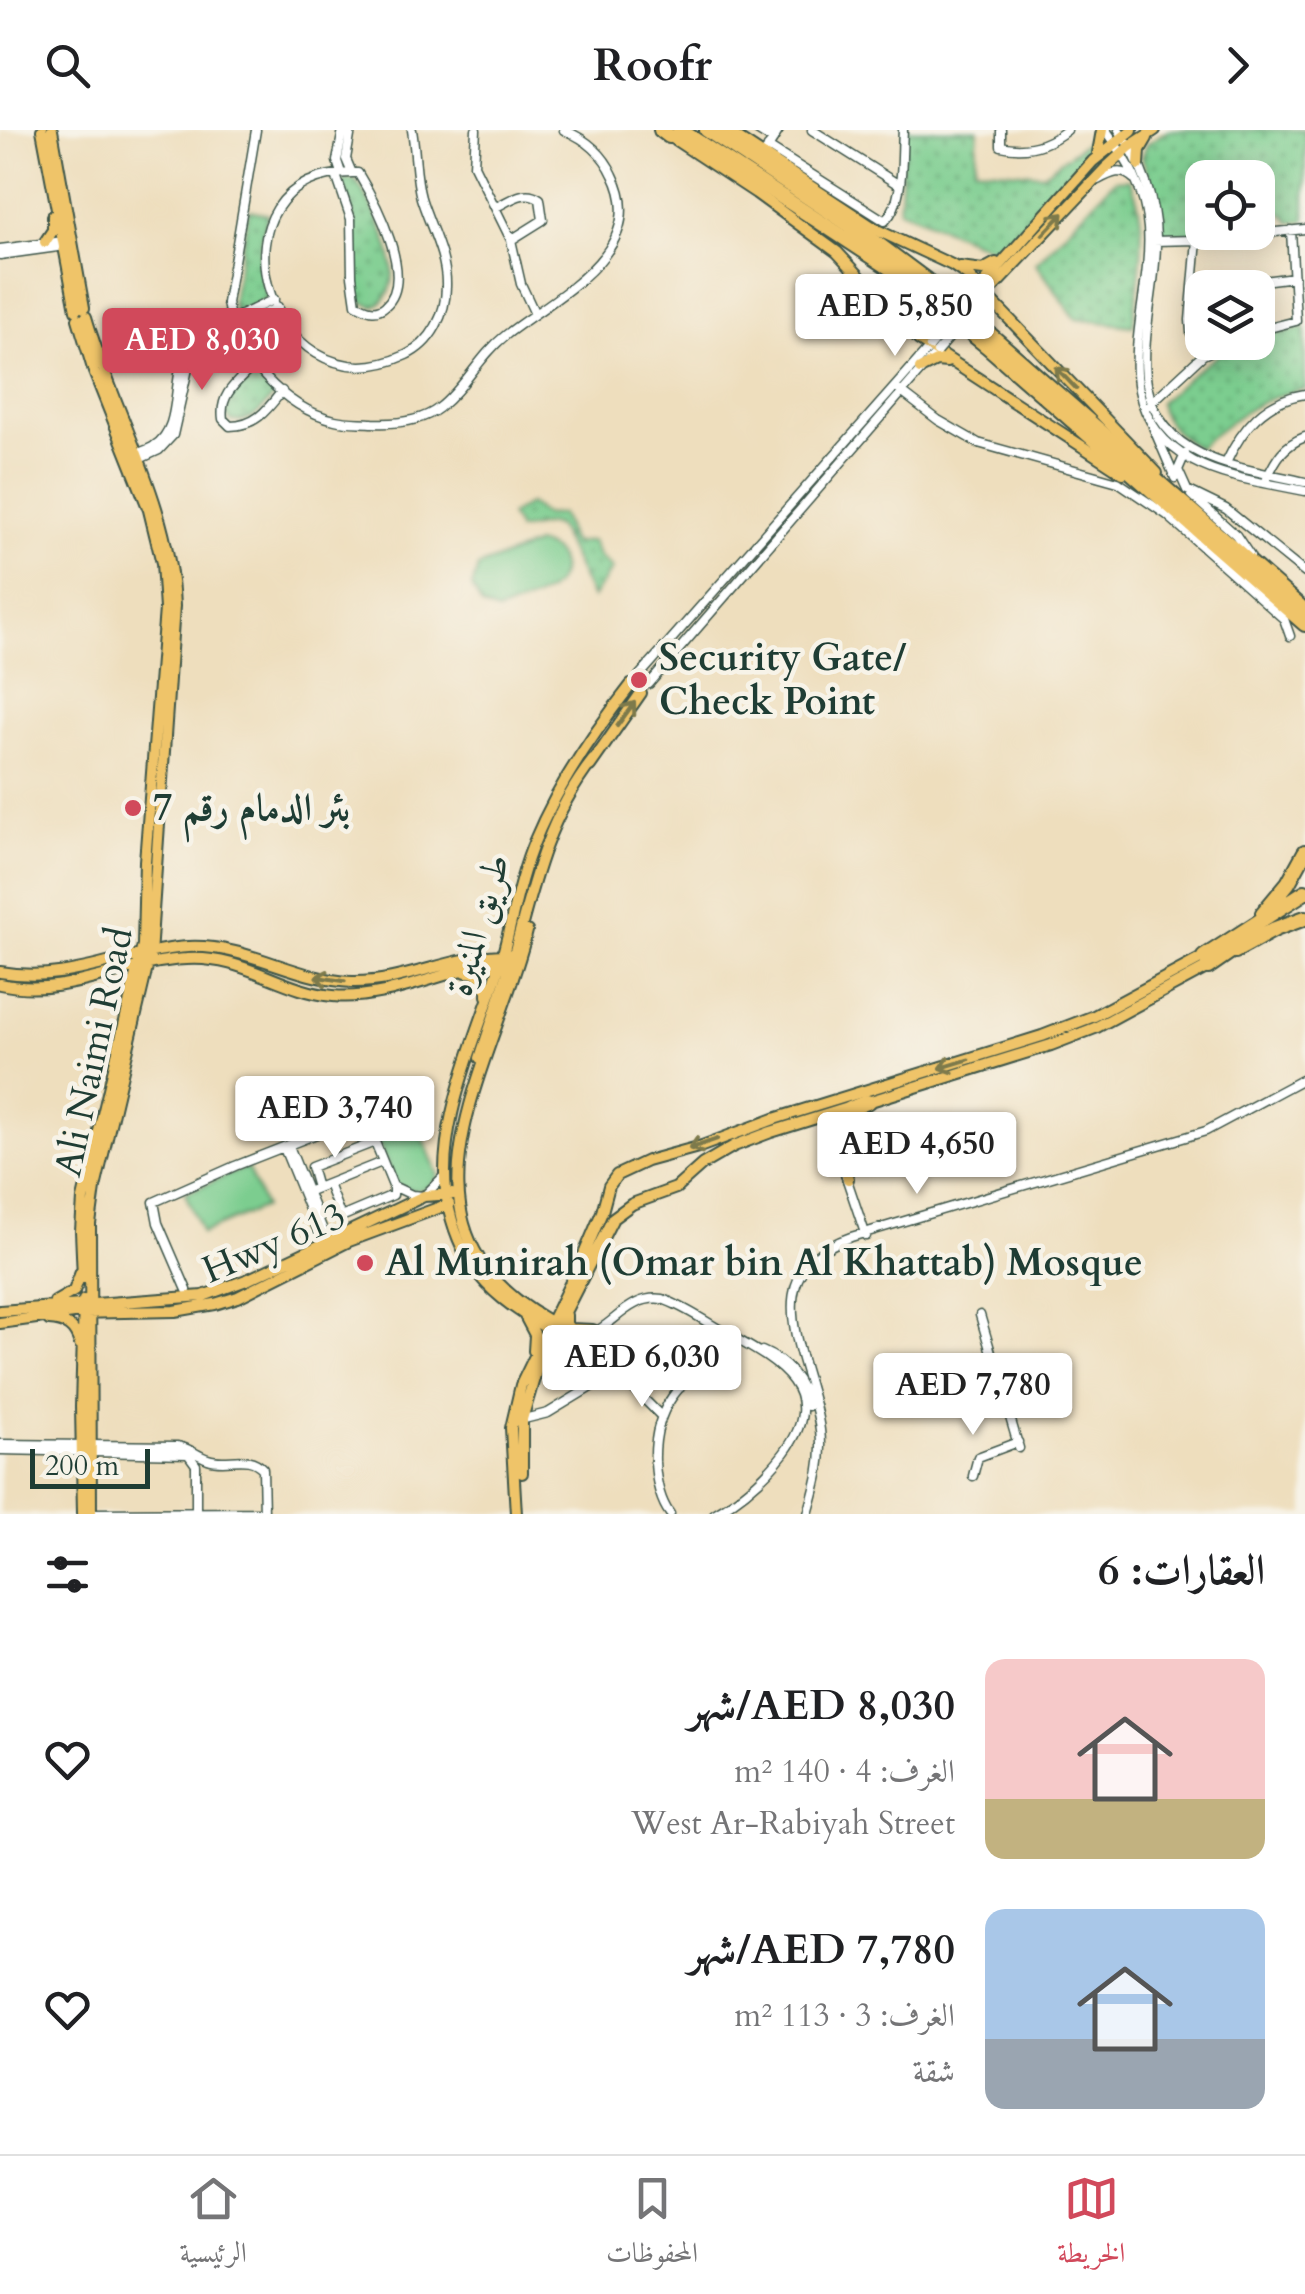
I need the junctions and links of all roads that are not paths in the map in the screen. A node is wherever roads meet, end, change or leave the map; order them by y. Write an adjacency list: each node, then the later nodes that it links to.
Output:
1 (42, 130): 30 (main road, Ali Naimi Road)
2 (52, 130): 39 (main road, Ali Naimi Road)
3 (256, 130): 50 (street)
4 (343, 130): 26 (street)
5 (352, 130): 26 (street)
6 (412, 130): 47 (street)
7 (476, 130): 31 (street)
8 (564, 130): 49 (street)
9 (706, 130): 74 (highway)
10 (724, 130): 23 (main road)
11 (757, 130): 23 (street)
12 (779, 130): 23 (street)
13 (812, 130): 21 (street)
14 (835, 130): 21 (street)
15 (903, 130): 28 (street)
16 (1001, 130): 19 (street)
17 (1104, 130): 22 (street); 24 (main road)
18 (668, 132): 52 (main road); 73 (highway)
19 (1062, 132)
20 (1152, 132): 22 (main road); 25 (main road)
21 (828, 140): 28 (street)
22 (1123, 140): 24 (main road); 25 (street); 27 (main road); 29 (street)
23 (768, 147): 28 (street); 42 (main road)
24 (1096, 158): 41 (main road)
25 (1139, 165): 37 (street)
26 (343, 173): 26 (street); 47 (street)
27 (1094, 182): 29 (street); 43 (main road, one-way to 27)
28 (899, 185)
29 (1142, 192): 37 (street)
30 (53, 195): 38 (main road); 39 (main road, Ali Naimi Road)
31 (496, 207): 35 (street); 35 (street)
32 (1305, 229): 33 (street)
33 (1291, 230): 34 (street); 44 (street)
34 (1275, 232)
35 (511, 240): 49 (street)
36 (1185, 240): 37 (street)
37 (1152, 241): 61 (street)
38 (45, 242): 39 (street); 40 (street)
39 (66, 243): 40 (street); 65 (main road, Ali Naimi Road)
40 (0, 252)
41 (1001, 261): 42 (main road); 46 (main road)
42 (952, 265): 46 (main road)
43 (1004, 275): 46 (main road); 48 (main road)
44 (1294, 278): 45 (street); 51 (street)
45 (1275, 280)
46 (982, 292): 48 (main road); 53 (street, طريق المنيرة, bridge)
47 (276, 304): 50 (street)
48 (1001, 312): 74 (main road, one-way to 48)
49 (535, 314): 58 (street)
50 (232, 326): 55 (street); 65 (street)
51 (1275, 327)
52 (919, 340): 53 (main road); 56 (main road)
53 (933, 350): 56 (street, طريق المنيرة); 57 (main road)
54 (1198, 360): 61 (street)
55 (254, 364): 58 (street); 58 (street)
56 (921, 364): 57 (main road); 59 (street, طريق المنيرة)
57 (960, 368): 73 (main road)
58 (282, 392)
59 (895, 394): 81 (street); 82 (street, طريق المنيرة)
60 (1305, 394): 66 (street)
61 (1149, 408): 63 (street); 64 (street); 71 (street)
62 (1305, 437): 69 (street)
63 (1184, 444): 64 (street); 66 (street)
64 (1185, 455): 67 (street); 68 (street)
65 (133, 458): 87 (main road, Ali Naimi Road); 89 (main road, Ali Naimi Road)
66 (1226, 463): 69 (street)
67 (1214, 470): 68 (street); 69 (street)
68 (1180, 478): 71 (street)
69 (1267, 478): 70 (street); 72 (street)
70 (1305, 482)
71 (1187, 490): 75 (street); 76 (street)
72 (1305, 491)
73 (1174, 509): 77 (highway)
74 (1233, 546): 75 (highway)
75 (1257, 566): 78 (highway); 79 (highway)
76 (1305, 573)
77 (1265, 588): 80 (highway); 81 (highway)
78 (1305, 603)
79 (1305, 611)
80 (1305, 624)
81 (1298, 634)
82 (640, 684): 83 (main road, طريق المنيرة, one-way to 82); 90 (main road, طريق المنيرة)
83 (592, 760): 95 (main road); 109 (main road, طريق المنيرة)
84 (1305, 852): 91 (highway)
85 (1305, 892): 91 (highway)
86 (1305, 901): 97 (highway)
87 (153, 912): 92 (main road); 96 (main road, Ali Naimi Road)
88 (1305, 918): 97 (highway)
89 (145, 922): 96 (main road, Ali Naimi Road); 98 (main road)
90 (512, 923): 94 (main road); 95 (main road, طريق المنيرة)
91 (1233, 939): 97 (highway)
92 (190, 947): 94 (main road, one-way to 92); 96 (main road)
93 (170, 960): 96 (main road); 100 (main road); 103 (main road)
94 (459, 960): 95 (main road)
95 (504, 960): 100 (main road); 105 (main road, طريق المنيرة); 109 (main road)
96 (144, 961): 98 (main road); 101 (main road); 103 (main road, Ali Naimi Road); 104 (main road, Ali Naimi Road)
97 (1206, 962): 108 (main road); 110 (main road, one-way to 110)
98 (110, 964): 99 (main road)
99 (0, 972)
100 (454, 972): 105 (main road)
101 (105, 977): 102 (main road); 104 (main road)
102 (0, 984)
103 (142, 993): 127 (main road, Ali Naimi Road)
104 (131, 1004): 126 (main road, Ali Naimi Road)
105 (487, 1005): 114 (main road, طريق المنيرة)
106 (1305, 1080): 123 (street)
107 (411, 1096): 112 (street)
108 (867, 1102): 110 (main road); 111 (highway)
109 (468, 1105): 119 (main road, طريق المنيرة)
110 (825, 1108): 115 (street); 129 (main road, one-way to 129); 132 (main road)
111 (850, 1109): 115 (main road)
112 (286, 1147): 118 (street); 128 (street)
113 (382, 1162): 116 (street); 117 (street); 118 (street)
114 (446, 1168): 119 (main road, طريق المنيرة); 120 (street)
115 (848, 1179): 123 (street)
116 (328, 1184): 117 (street); 118 (street)
117 (394, 1186): 120 (street)
118 (309, 1192): 125 (street)
119 (452, 1194): 120 (main road); 121 (main road, طريق المنيرة); 136 (main road)
120 (424, 1196): 125 (main road)
121 (448, 1205): 122 (main road, Hwy 613); 124 (main road)
122 (422, 1214): 124 (main road); 125 (main road, Hwy 613)
123 (866, 1234): 164 (street)
124 (457, 1238): 136 (main road)
125 (327, 1246): 130 (main road); 135 (main road, Hwy 613)
126 (83, 1266): 131 (main road); 133 (main road, Ali Naimi Road)
127 (90, 1278): 130 (main road); 133 (main road, Ali Naimi Road)
128 (187, 1290)
129 (566, 1291): 136 (main road); 140 (main road)
130 (118, 1302): 133 (main road)
131 (40, 1306): 133 (main road); 134 (main road)
132 (567, 1307): 140 (main road); 141 (main road)
133 (88, 1308): 135 (main road, Hwy 613); 138 (main road, Hwy 613); 143 (main road, Ali Naimi Road); 146 (main road, Ali Naimi Road)
134 (0, 1310)
135 (108, 1312): 143 (main road)
136 (526, 1313): 140 (main road); 145 (main road)
137 (980, 1315): 155 (street)
138 (28, 1320): 139 (main road, Hwy 613); 146 (main road)
139 (0, 1323)
140 (553, 1327): 141 (street); 145 (main road); 149 (main road)
141 (598, 1328): 142 (street)
142 (738, 1339): 144 (street); 148 (street)
143 (92, 1341): 152 (main road, Ali Naimi Road)
144 (748, 1345): 156 (street); 156 (street)
145 (532, 1362): 149 (main road)
146 (84, 1364): 147 (main road, Ali Naimi Road)
147 (81, 1407): 150 (street); 152 (main road, Ali Naimi Road)
148 (662, 1417): 149 (street); 162 (street)
149 (517, 1422): 161 (main road)
150 (66, 1446): 151 (street); 152 (street)
151 (0, 1447): 152 (street)
152 (87, 1449): 153 (street); 154 (street); 159 (main road, Ali Naimi Road); 160 (main road, Ali Naimi Road)
153 (212, 1460): 154 (street); 158 (street)
154 (196, 1474): 157 (street)
155 (974, 1476)
156 (727, 1511): 163 (street)
157 (196, 1513): 158 (street); 160 (street)
158 (264, 1513)
159 (83, 1514)
160 (91, 1514)
161 (519, 1514)
162 (673, 1514)
163 (714, 1514)
164 (810, 1514)

